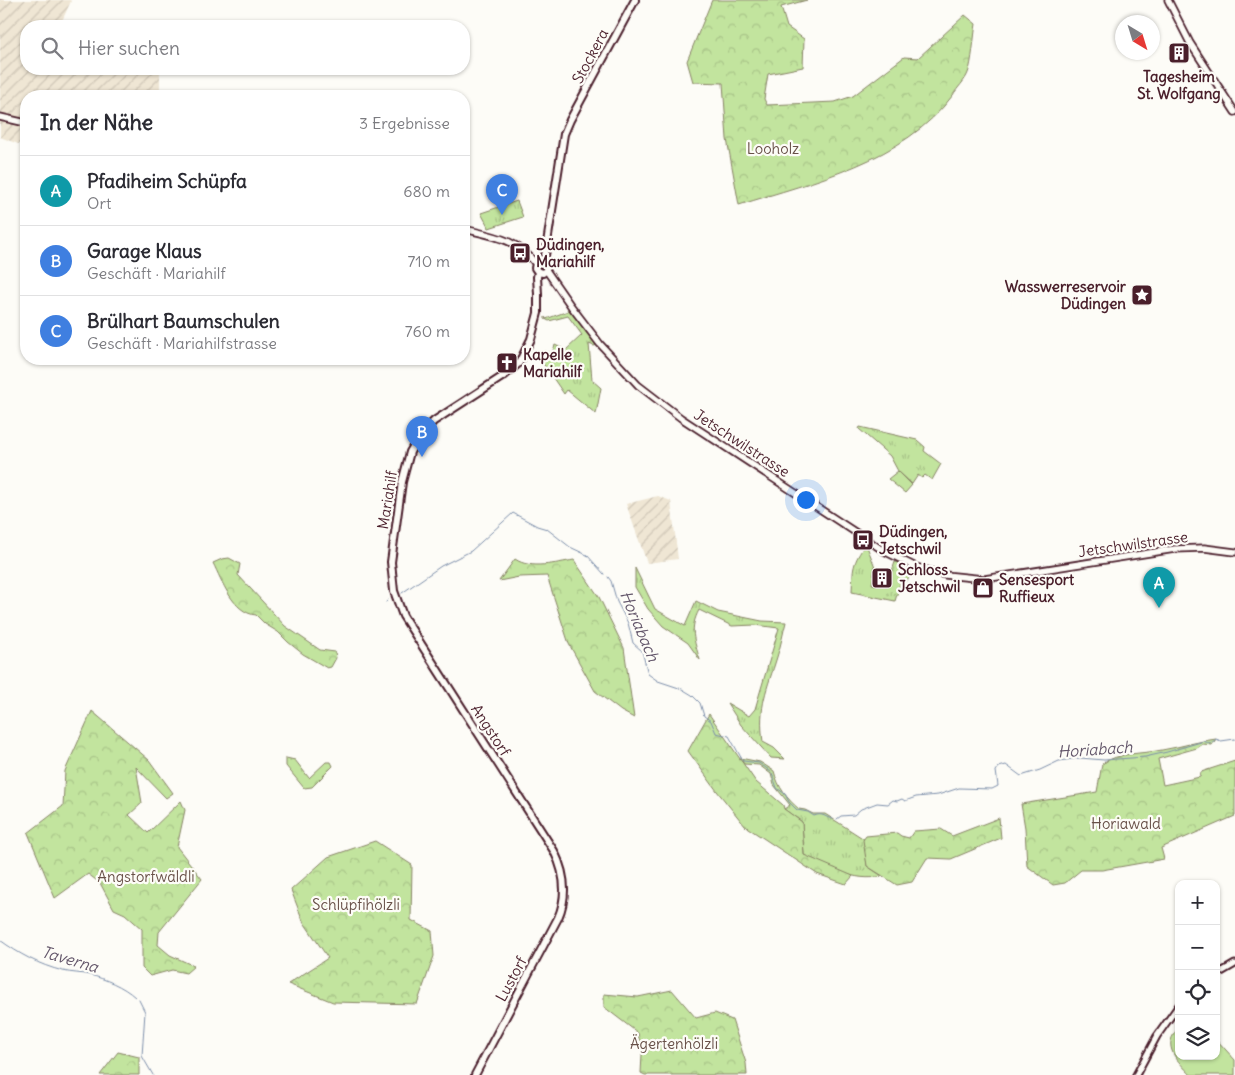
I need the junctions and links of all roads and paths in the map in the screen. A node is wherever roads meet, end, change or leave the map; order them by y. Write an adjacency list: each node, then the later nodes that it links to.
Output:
1 (635, 0): 7 (main road, Stockera)
2 (1168, 0): 3 (main road)
3 (1235, 112)
4 (0, 116): 5 (main road)
5 (20, 121)
6 (470, 231): 8 (main road)
7 (544, 262): 8 (main road); 9 (main road)
8 (536, 264): 10 (main road)
9 (546, 270): 10 (main road); 11 (main road, Jetschwilstrasse)
10 (538, 272): 12 (main road, Mariahilf)
11 (1235, 552)
12 (392, 581): 13 (main road, Angstorf)
13 (565, 893): 17 (main road, Lustorf)
14 (1235, 964): 15 (street)
15 (1220, 973)
16 (1175, 1011): 18 (street)
17 (475, 1075)
18 (1136, 1075)

